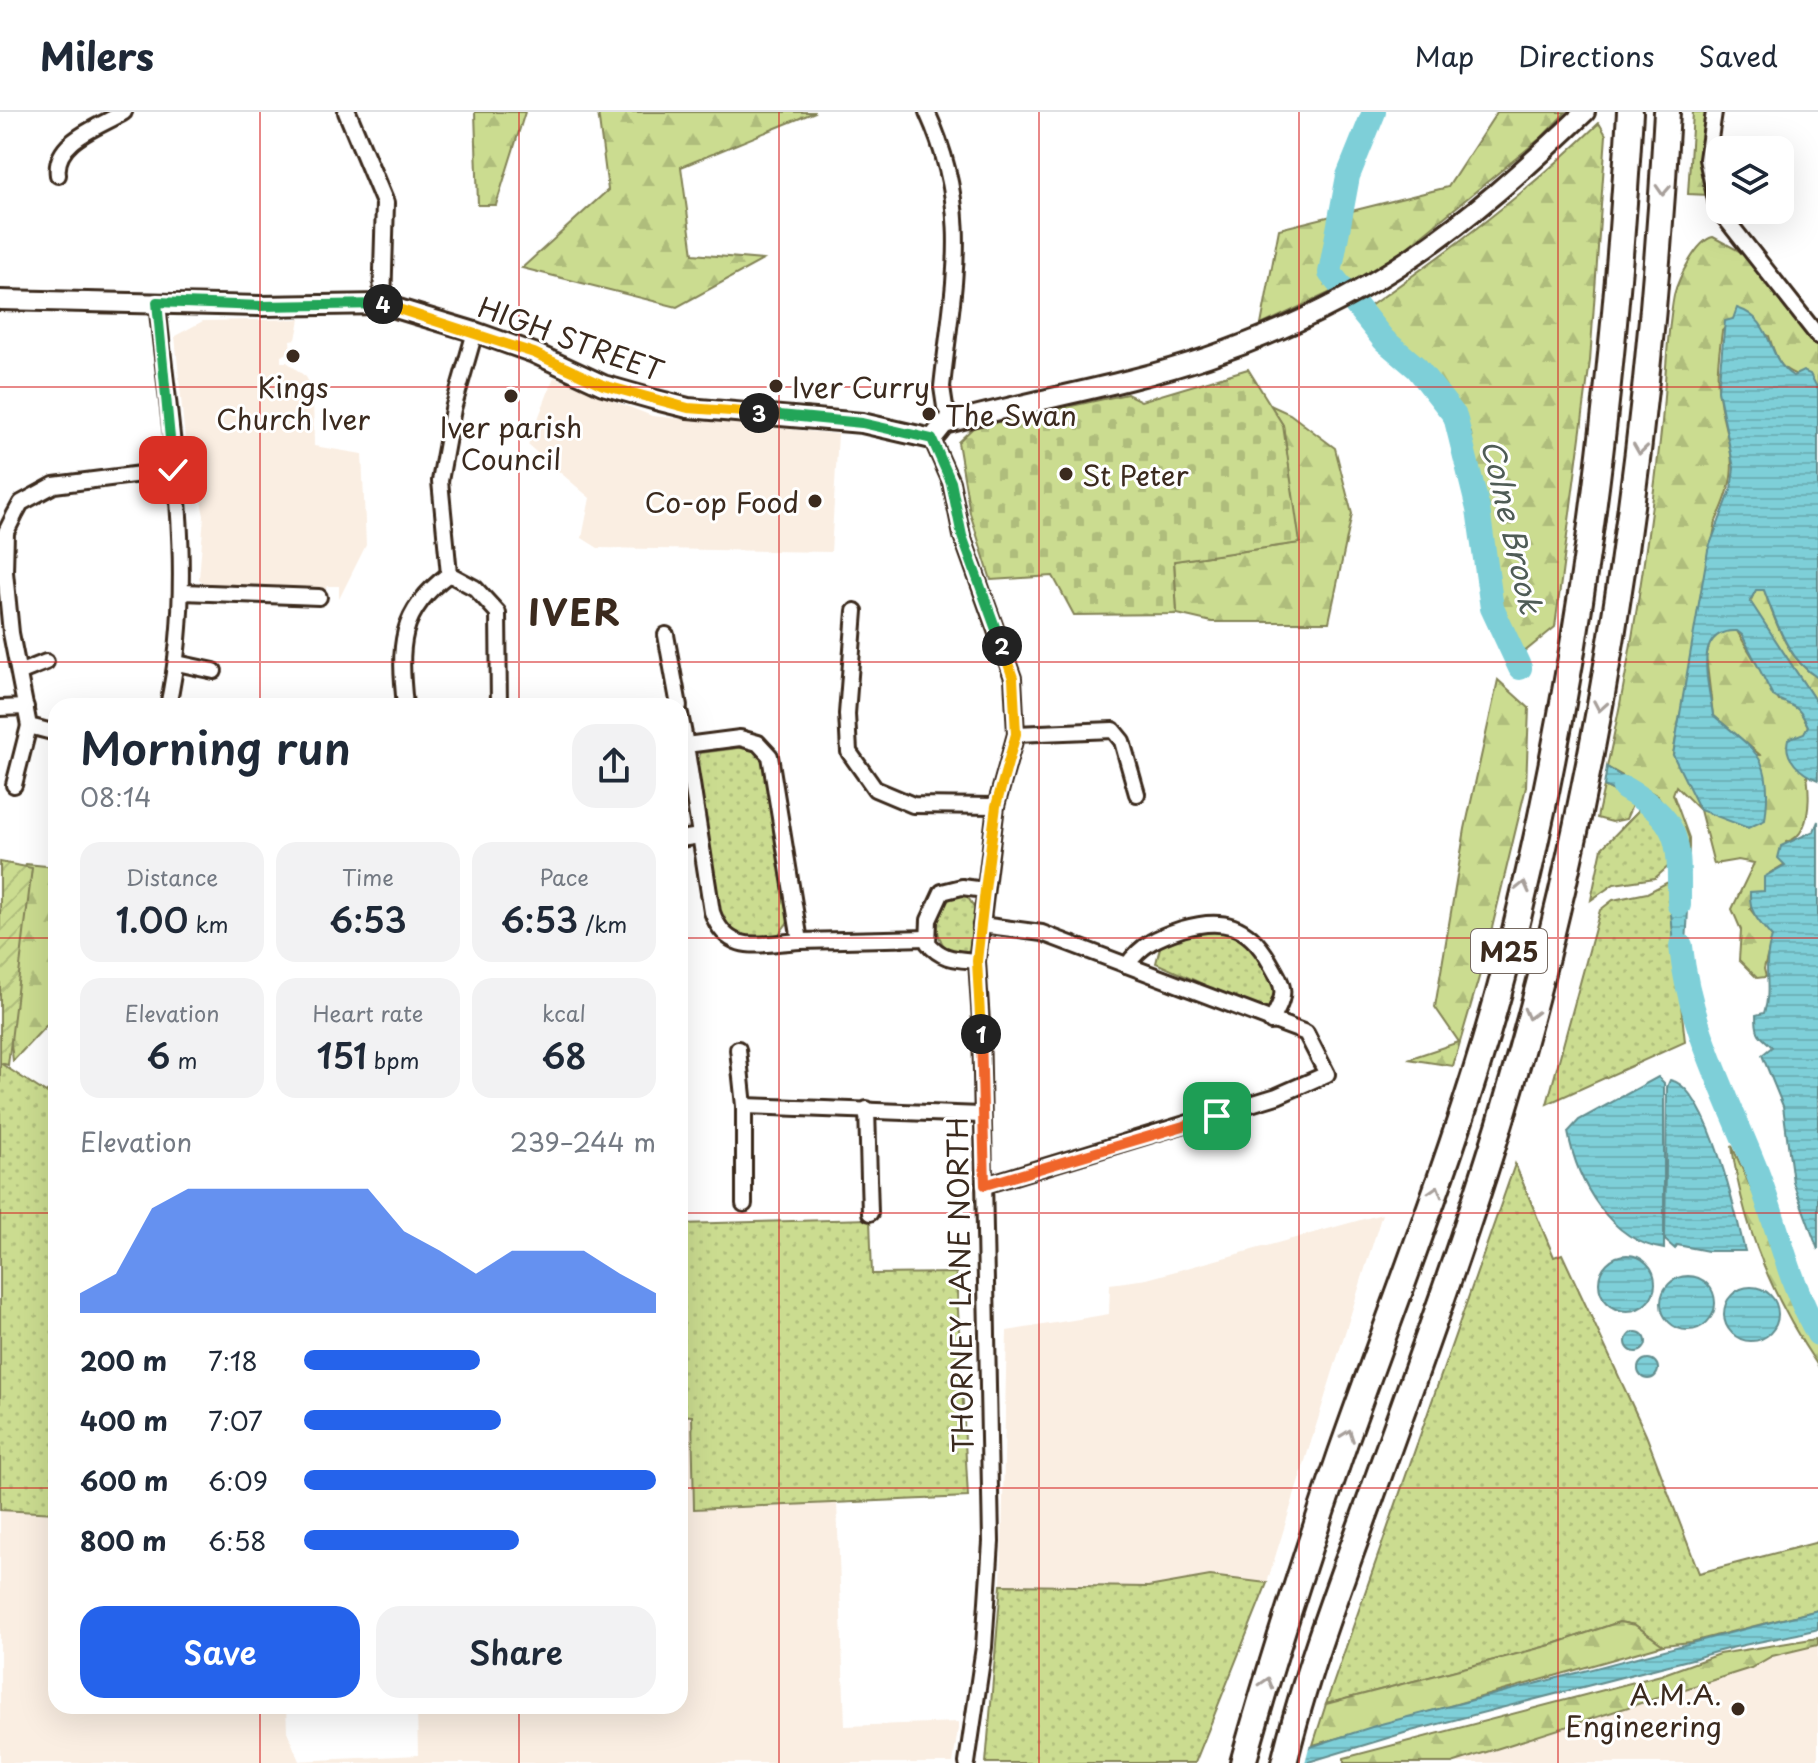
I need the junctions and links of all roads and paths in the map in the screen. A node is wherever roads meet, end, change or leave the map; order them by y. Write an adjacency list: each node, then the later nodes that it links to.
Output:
1 (124, 112): 8 (street)
2 (347, 112): 11 (street)
3 (927, 112): 14 (street)
4 (1585, 112): 14 (main road)
5 (1630, 112): 58 (highway, M25, one-way to 5)
6 (1667, 112): 57 (highway, M25, one-way to 57)
7 (1714, 112): 13 (street)
8 (58, 175)
9 (0, 300): 10 (main road, HIGH STREET)
10 (157, 302): 11 (main road, HIGH STREET); 16 (street)
11 (382, 304): 12 (main road, HIGH STREET)
12 (475, 332): 15 (main road, HIGH STREET); 17 (street)
13 (1818, 336)
14 (954, 421): 15 (main road)
15 (932, 439): 35 (street, THORNEY LANE NORTH)
16 (173, 470): 18 (street); 21 (street)
17 (449, 574): 28 (street); 29 (street)
18 (182, 592): 19 (street); 24 (street)
19 (319, 597)
20 (855, 611): 40 (street)
21 (5, 634): 26 (street)
22 (666, 635): 30 (street)
23 (46, 662): 26 (street)
24 (177, 663): 25 (street); 27 (street)
25 (214, 671)
26 (21, 672): 31 (street)
27 (170, 698)
28 (405, 698)
29 (499, 698)
30 (678, 698)
31 (26, 707): 32 (street); 33 (street)
32 (0, 708)
33 (29, 726): 34 (street); 38 (street)
34 (48, 731)
35 (1016, 734): 39 (street); 40 (street, THORNEY LANE NORTH)
36 (688, 745): 46 (street)
37 (688, 758): 41 (street)
38 (14, 785)
39 (1137, 794)
40 (996, 806): 43 (street, THORNEY LANE NORTH)
41 (700, 836): 42 (street); 46 (street)
42 (688, 838)
43 (985, 890): 44 (street, THORNEY LANE NORTH); 45 (street)
44 (981, 925): 47 (street, THORNEY LANE NORTH); 48 (street)
45 (928, 938): 46 (street); 47 (street)
46 (800, 941)
47 (977, 961): 53 (street, THORNEY LANE NORTH)
48 (1127, 965): 49 (street); 49 (street)
49 (1271, 1022): 54 (street)
50 (738, 1049): 51 (street)
51 (744, 1106): 52 (street); 55 (street)
52 (867, 1109): 53 (street); 56 (street)
53 (981, 1115): 54 (street, THORNEY LANE NORTH)
54 (985, 1185): 59 (street, THORNEY LANE NORTH)
55 (744, 1204)
56 (870, 1213)
57 (1286, 1753)
58 (1244, 1760)
59 (967, 1763)

